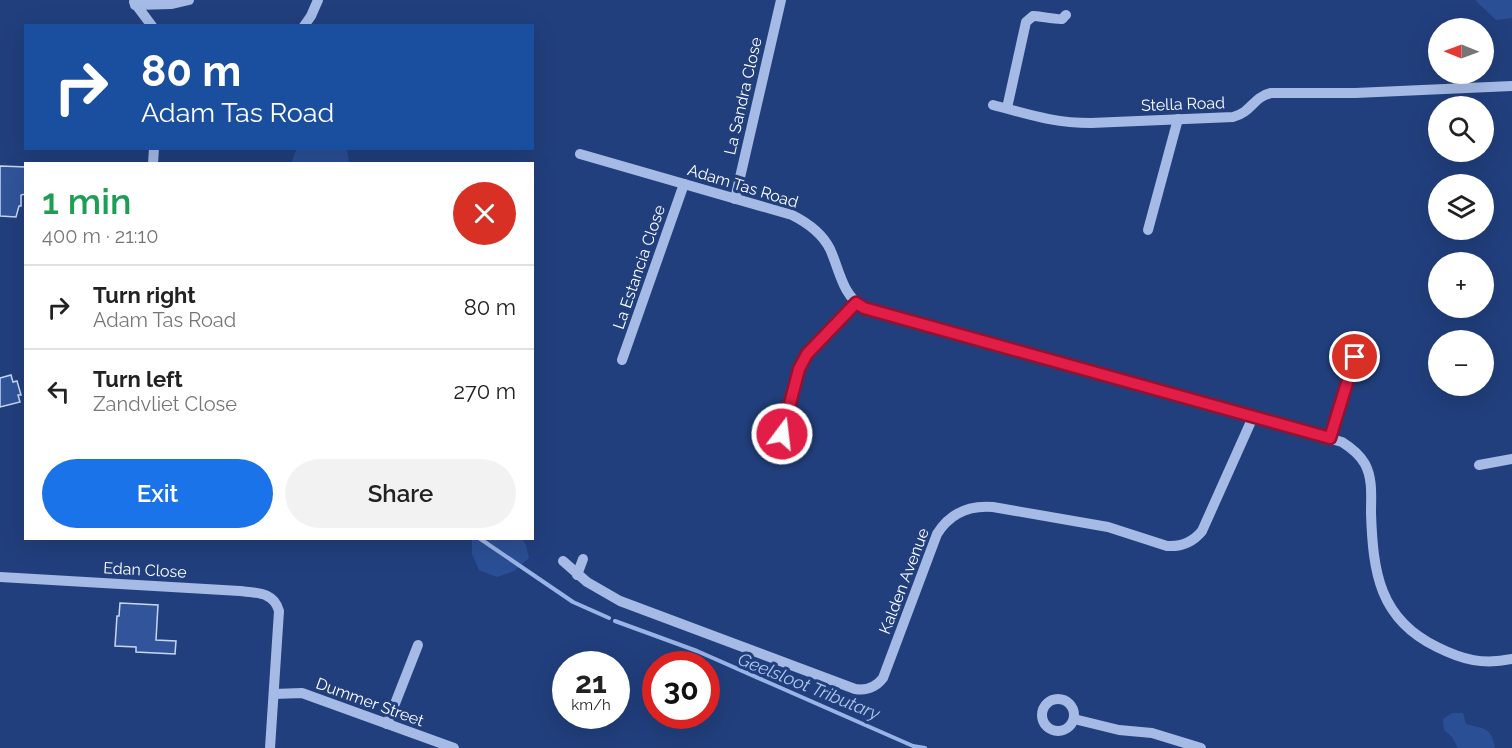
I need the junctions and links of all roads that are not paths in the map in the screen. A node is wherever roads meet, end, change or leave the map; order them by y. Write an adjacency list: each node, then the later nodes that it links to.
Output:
1 (189, 0): 4 (street)
2 (318, 0): 7 (street)
3 (781, 0): 14 (street, La Sandra Close)
4 (134, 2): 6 (street)
5 (1066, 15): 10 (street)
6 (150, 24)
7 (305, 24)
8 (1512, 87): 11 (street, Stella Road)
9 (993, 105): 10 (street, Stella Road)
10 (1007, 108): 11 (street, Stella Road)
11 (1178, 119): 15 (street)
12 (580, 154): 13 (street, Adam Tas Road)
13 (684, 184): 14 (street, Adam Tas Road); 18 (street, La Estancia Close)
14 (735, 199): 16 (street, Adam Tas Road)
15 (1148, 230)
16 (856, 303): 19 (street); 20 (street)
17 (1355, 357): 21 (street)
18 (622, 360)
19 (1253, 417): 21 (street); 26 (street, Kalden Avenue)
20 (782, 434)
21 (1330, 438): 29 (street)
22 (1512, 459): 23 (street)
23 (1479, 465)
24 (583, 559): 26 (street)
25 (563, 561): 26 (street, Kalden Avenue)
26 (578, 574)
27 (0, 577): 30 (street, Edan Close)
28 (418, 645): 32 (street)
29 (1512, 660)
30 (274, 694): 32 (street, Dummer Street); 34 (street)
31 (1074, 720): 33 (street)
32 (387, 724): 35 (street, Dummer Street)
33 (1177, 744): 36 (street)
34 (270, 748)
35 (454, 748)
36 (1201, 748)

